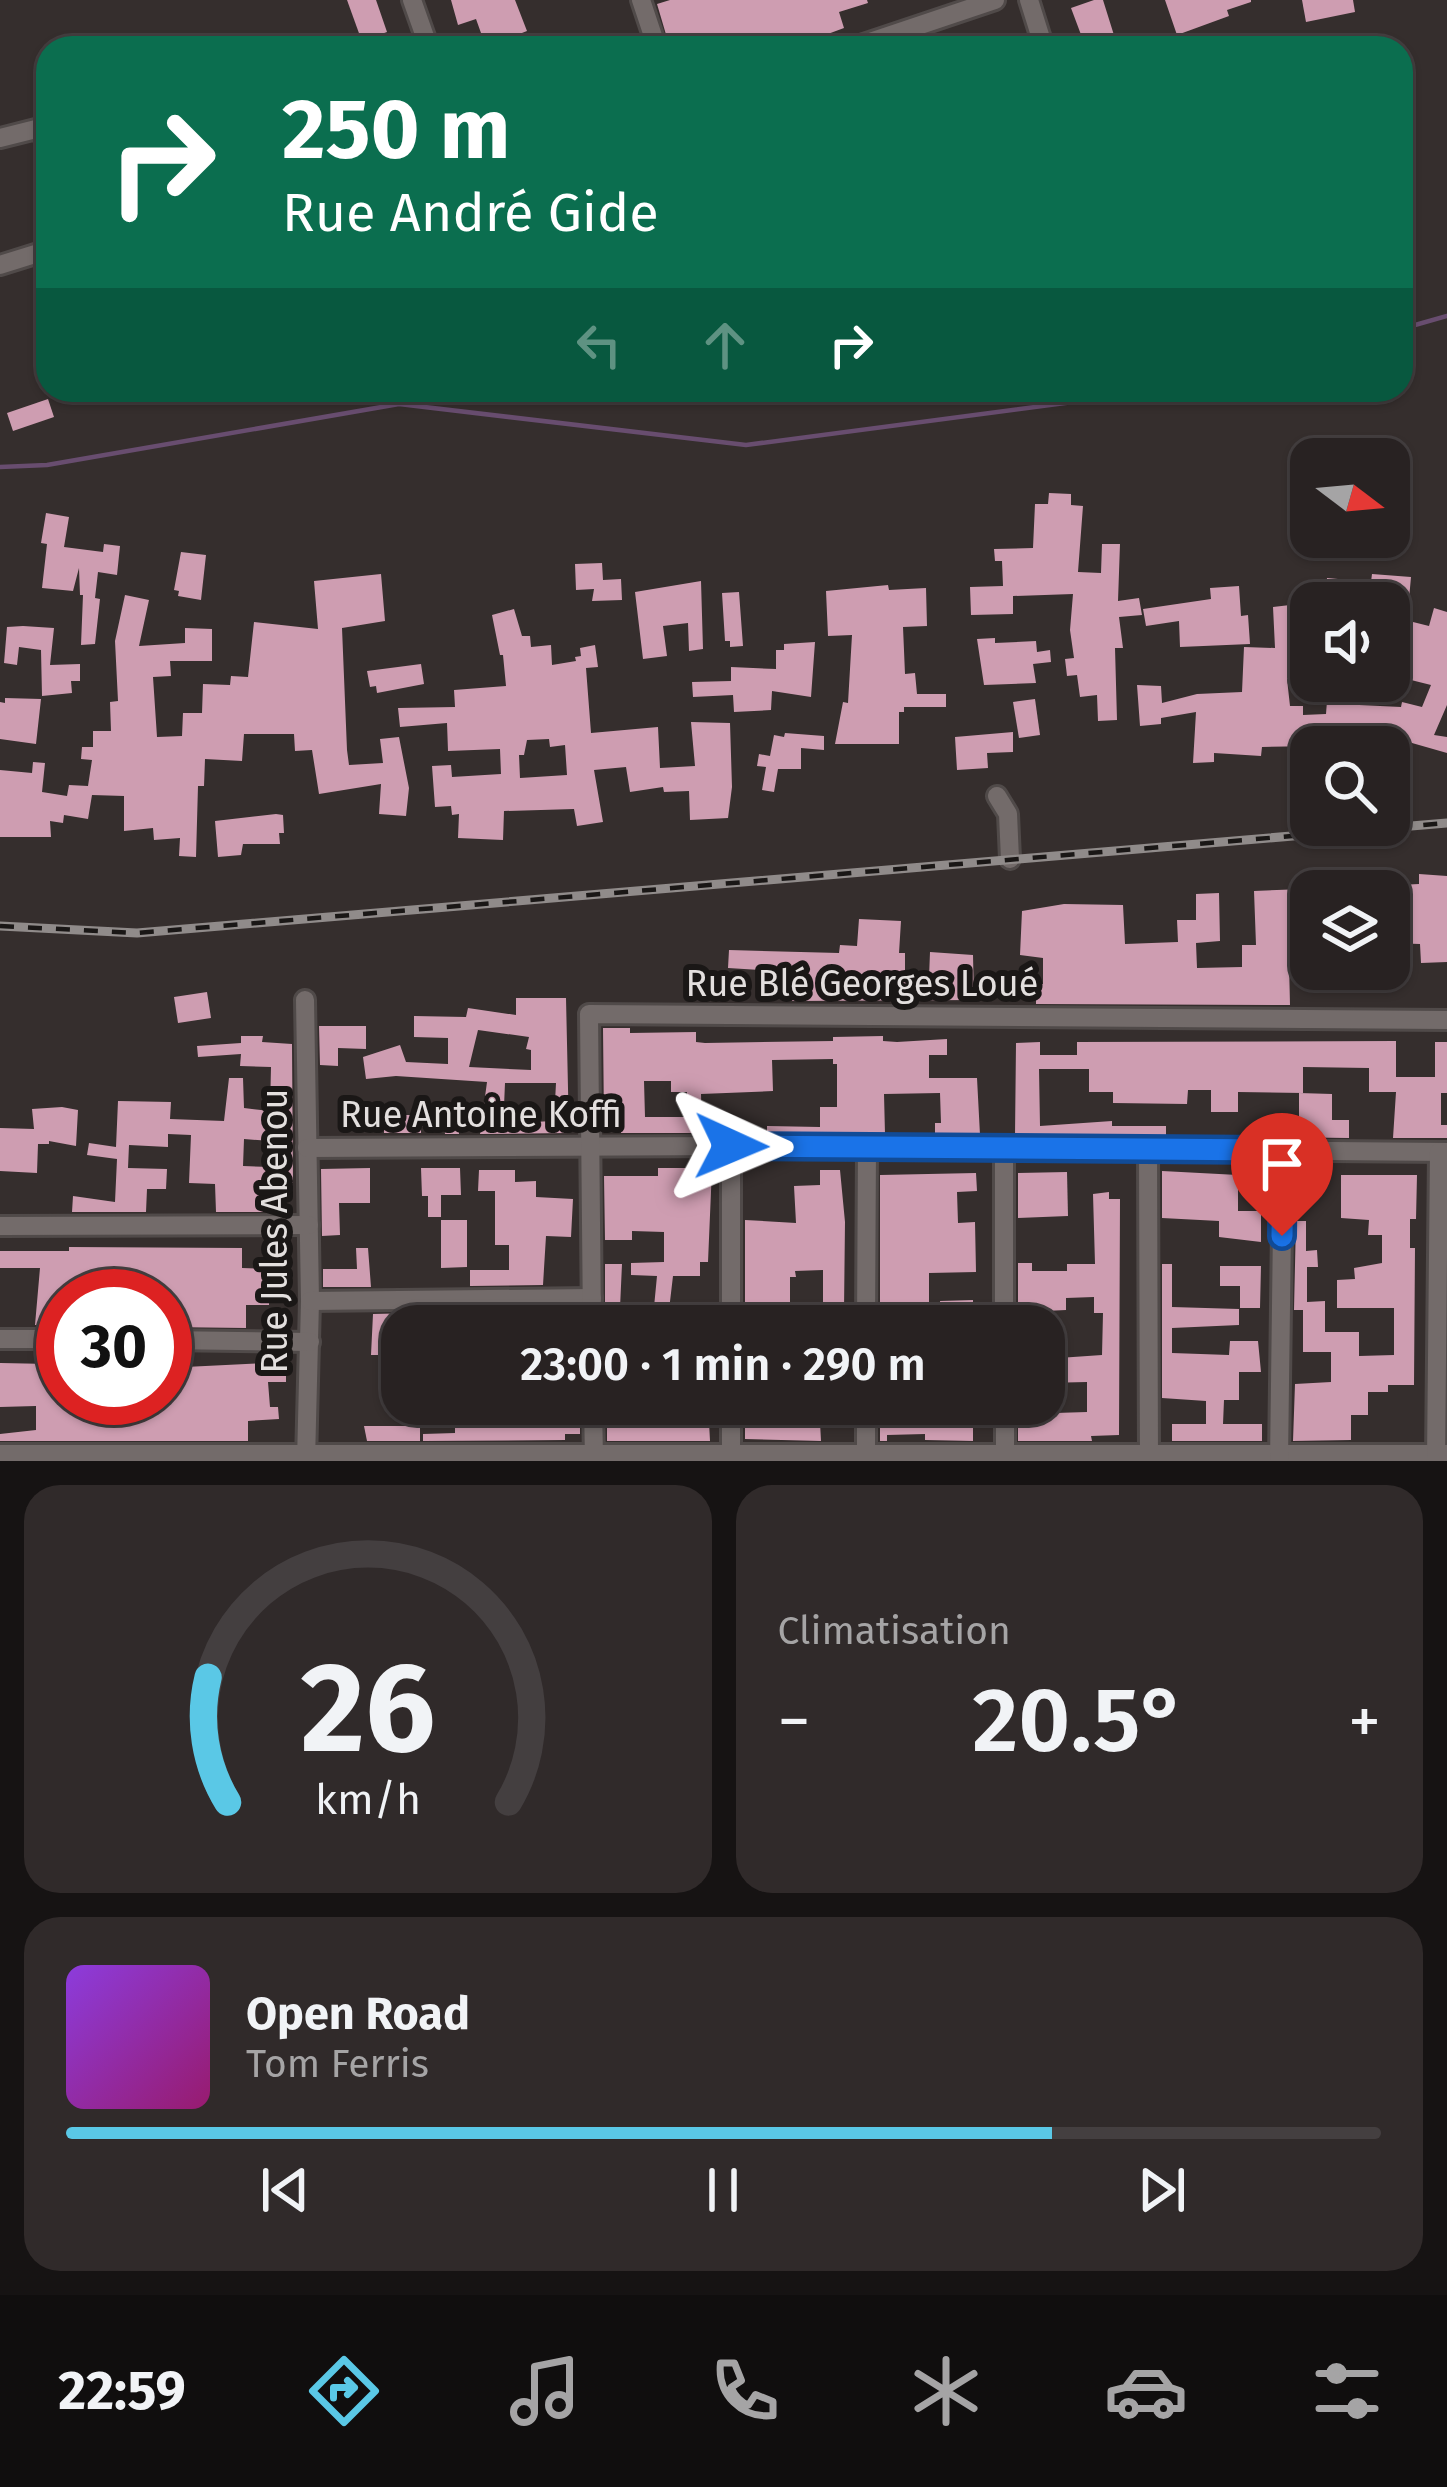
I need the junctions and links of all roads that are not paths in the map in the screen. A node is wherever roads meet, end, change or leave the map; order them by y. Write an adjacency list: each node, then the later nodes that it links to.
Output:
1 (412, 0): 5 (street)
2 (641, 0): 6 (street)
3 (995, 0): 7 (street)
4 (1029, 0): 8 (street)
5 (425, 36)
6 (653, 36)
7 (888, 36)
8 (1040, 36)
9 (36, 129): 10 (street)
10 (0, 138)
11 (36, 254): 12 (street)
12 (0, 266)
13 (997, 796): 14 (street)
14 (1010, 859)
15 (305, 1000): 19 (street, Rue Jules Abenou)
16 (1447, 1020): 18 (street, Rue Blé Georges Loué)
17 (731, 1146): 18 (street, Rue Antoine Koffi); 20 (street, Rue Antoine Koffi); 31 (street)
18 (591, 1147): 19 (street, Rue Antoine Koffi); 28 (street, Rue Blé Georges Loué)
19 (307, 1148): 25 (street, Rue Jules Abenou)
20 (867, 1148): 22 (street, Rue Antoine Koffi); 32 (street)
21 (1148, 1148): 22 (street, Rue Antoine Koffi); 23 (street, Rue Antoine Koffi); 48 (street)
22 (1004, 1150): 33 (street)
23 (1283, 1150): 24 (street, Rue Antoine Koffi); 49 (street)
24 (1443, 1152): 27 (street)
25 (309, 1225): 26 (street); 29 (street, Rue Jules Abenou)
26 (0, 1226)
27 (1442, 1290): 46 (street)
28 (592, 1298): 29 (street); 30 (street, Rue Blé Georges Loué)
29 (310, 1300): 37 (street, Rue Jules Abenou)
30 (592, 1305)
31 (731, 1305)
32 (866, 1305)
33 (1004, 1305)
34 (0, 1339): 35 (street)
35 (36, 1339)
36 (192, 1340): 37 (street)
37 (310, 1342): 44 (street, Rue Jules Abenou)
38 (593, 1425): 45 (street)
39 (731, 1425): 50 (street)
40 (866, 1425): 47 (street)
41 (1005, 1425): 51 (street)
42 (0, 1454): 43 (street)
43 (129, 1456): 44 (street)
44 (306, 1456): 45 (street)
45 (594, 1456): 50 (street)
46 (1440, 1456): 49 (street)
47 (866, 1457): 50 (street); 51 (street)
48 (1149, 1457): 49 (street); 51 (street)
49 (1279, 1457)
50 (731, 1458)
51 (1005, 1458)

